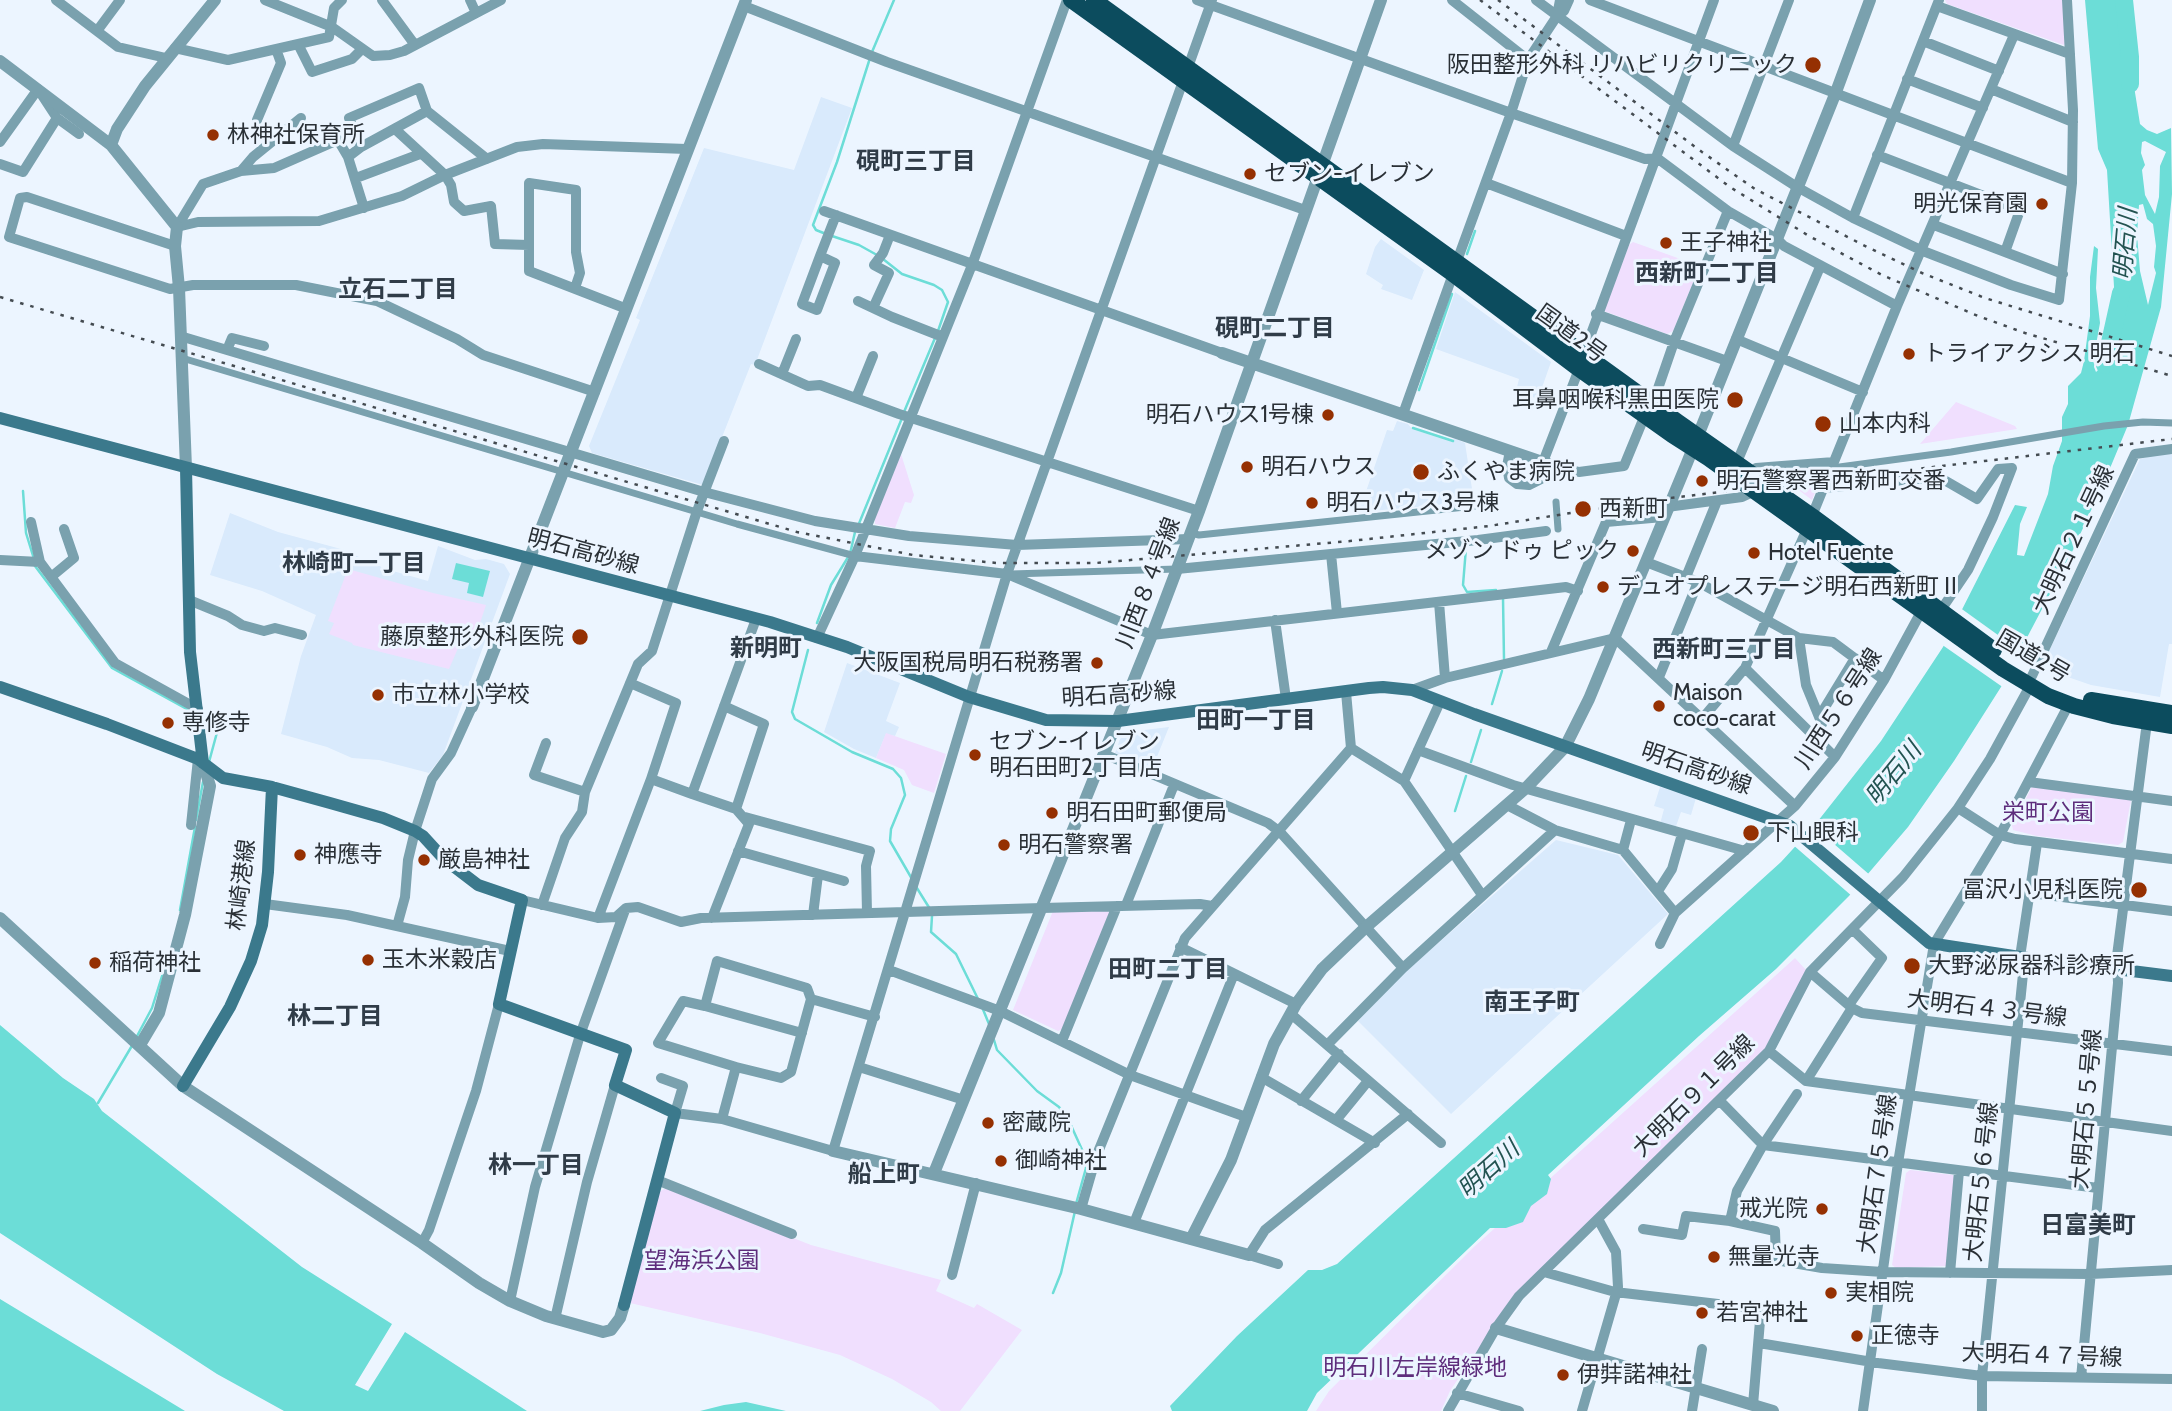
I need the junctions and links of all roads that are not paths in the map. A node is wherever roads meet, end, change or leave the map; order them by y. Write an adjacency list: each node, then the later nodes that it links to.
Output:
1 (56, 0): 25 (street)
2 (120, 0): 29 (street)
3 (215, 0): 37 (street)
4 (265, 0): 28 (street)
5 (342, 0): 28 (street)
6 (382, 0): 34 (street)
7 (470, 0): 26 (street)
8 (501, 0): 26 (street)
9 (1069, 0): 44 (highway, 国道2号); 52 (street)
10 (1094, 0): 44 (highway, 国道2号)
11 (1197, 0): 22 (street)
12 (1381, 0): 39 (street, 川西８４号線)
13 (1452, 0): 40 (street)
14 (1536, 0): 27 (street)
15 (1560, 0): 27 (street)
16 (1569, 0): 27 (street)
17 (1590, 0): 31 (street)
18 (1714, 0): 31 (street)
19 (1789, 0): 42 (street)
20 (1870, 0): 48 (street)
21 (2067, 0): 38 (street)
22 (1211, 2): 39 (street); 44 (street)
23 (745, 3): 52 (street); 66 (street)
24 (1938, 3): 30 (street); 32 (street)
25 (69, 4): 29 (street)
26 (476, 13): 34 (street)
27 (1557, 16): 40 (street); 49 (street)
28 (332, 27): 33 (street); 36 (street)
29 (97, 31): 37 (street)
30 (2014, 35): 38 (street); 43 (street)
31 (1699, 41): 42 (street); 49 (street)
32 (1923, 41): 43 (street); 45 (street)
33 (298, 44): 35 (street); 36 (street)
34 (415, 46): 36 (street)
35 (276, 49): 37 (street); 57 (street)
36 (362, 49)
37 (170, 53): 63 (street)
38 (2070, 54): 58 (street)
39 (1360, 58): 53 (street); 75 (street, 川西８４号線)
40 (1528, 60): 53 (street)
41 (0, 61): 46 (street)
42 (1764, 66): 48 (street); 64 (street)
43 (1999, 71): 47 (street)
44 (1187, 76): 70 (street); 75 (highway, 国道2号)
45 (1907, 79): 50 (street); 54 (street)
46 (38, 89): 55 (street); 61 (street); 63 (street)
47 (1991, 89): 50 (street); 58 (street)
48 (1836, 92): 54 (street); 81 (street)
49 (1676, 104): 64 (street); 71 (street)
50 (1983, 108): 62 (street)
51 (427, 111): 59 (street); 65 (street); 72 (street)
52 (1028, 111): 70 (street); 98 (street)
53 (1511, 113): 71 (street); 78 (street)
54 (1893, 115): 62 (street); 68 (street)
55 (57, 118): 60 (street); 73 (street)
56 (301, 118): 74 (street)
57 (257, 120)
58 (2073, 122): 80 (street)
59 (395, 129): 65 (street); 67 (street)
60 (79, 134)
61 (0, 142)
62 (1968, 143): 79 (street); 80 (street)
63 (111, 145): 89 (street)
64 (1733, 146): 81 (street)
65 (361, 147): 69 (street)
66 (687, 149): 72 (street); 107 (street)
67 (421, 153): 76 (street); 77 (street)
68 (1877, 155): 79 (street); 87 (street)
69 (348, 157): 74 (street); 77 (street)
70 (1157, 158): 83 (street); 108 (street)
71 (1657, 158): 85 (street); 91 (street)
72 (488, 159): 76 (street)
73 (0, 164)
74 (241, 171): 89 (street)
75 (1320, 171): 83 (street, 川西８４号線); 100 (highway, 国道2号)
76 (444, 175): 82 (street); 93 (street)
77 (356, 178): 82 (street)
78 (1486, 183): 91 (street); 100 (street)
79 (1951, 183): 88 (street); 96 (street)
80 (2072, 184): 101 (street)
81 (1797, 187): 87 (street); 92 (street)
82 (364, 208): 89 (street)
83 (1305, 210): 123 (street, 川西８４号線)
84 (824, 211): 86 (street)
85 (1728, 211): 92 (street); 114 (street)
86 (836, 215): 90 (street); 97 (street)
87 (1853, 218): 95 (street)
88 (1934, 225): 95 (street); 96 (street)
89 (177, 227): 94 (street)
90 (890, 235): 98 (street); 106 (street)
91 (1626, 236): 109 (street)
92 (1777, 239): 99 (street); 113 (street)
93 (529, 245): 103 (street); 103 (street)
94 (175, 246): 102 (street); 102 (street)
95 (1923, 251): 101 (street); 105 (street)
96 (2005, 252): 101 (street)
97 (820, 257): 97 (street)
98 (972, 265): 108 (street); 111 (street)
99 (1820, 267): 105 (street); 119 (street)
100 (1455, 268): 121 (highway, 国道2号); 130 (street)
101 (2063, 274)
102 (179, 288): 110 (street); 126 (street)
103 (575, 288): 107 (street)
104 (858, 301): 106 (street)
105 (1897, 306): 127 (street)
106 (873, 308): 111 (street)
107 (627, 309): 126 (street)
108 (1102, 311): 117 (street); 140 (street)
109 (1597, 314): 114 (street); 121 (street)
110 (180, 336): 116 (street); 120 (street)
111 (943, 337): 131 (street)
112 (796, 338): 125 (street)
113 (1736, 339): 119 (street); 122 (street)
114 (1674, 342): 122 (street); 129 (street)
115 (264, 346): 116 (street)
116 (228, 350): 138 (street)
117 (1222, 353): 123 (street)
118 (873, 356): 128 (street)
119 (1781, 356): 127 (street); 139 (street)
120 (181, 358): 143 (street); 144 (street)
121 (1581, 361): 129 (highway, 国道2号); 141 (street)
122 (1727, 361): 135 (street)
123 (1251, 362): 130 (street); 153 (street, 川西８４号線)
124 (758, 364): 125 (street)
125 (782, 374): 128 (street)
126 (595, 392): 138 (street)
127 (1863, 392): 142 (street)
128 (856, 398): 131 (street)
129 (1649, 409): 135 (highway, 国道2号); 141 (street)
130 (1403, 414): 137 (street)
131 (911, 416): 140 (street); 158 (street)
132 (0, 418): 143 (main road, 明石高砂線)
133 (2172, 423): 142 (street)
134 (724, 441): 148 (street)
135 (1695, 442): 139 (highway, 国道2号); 147 (highway, 国道2号); 154 (street)
136 (2172, 449): 195 (street, 大明石２１号線)
137 (1510, 451): 141 (street); 141 (street)
138 (570, 453): 144 (street); 148 (street)
139 (1737, 462): 145 (highway, 国道2号)
140 (1047, 463): 153 (street); 162 (street)
141 (1546, 463)
142 (1833, 465): 145 (street); 146 (street)
143 (186, 468): 165 (main road, 明石高砂線); 176 (main road, 林崎港線)
144 (563, 471): 152 (street); 165 (street)
145 (1752, 472): 156 (highway, 国道2号)
146 (1823, 488): 156 (street); 180 (street)
147 (1755, 491): 149 (street); 156 (highway, 国道2号)
148 (704, 492): 152 (street); 158 (street)
149 (1717, 500): 154 (street); 171 (street)
150 (1475, 506): 161 (street)
151 (1558, 507): 159 (street)
152 (697, 512): 164 (street); 175 (street)
153 (1199, 512): 161 (street, 川西８４号線)
154 (1665, 512): 168 (street); 174 (street)
155 (31, 522): 167 (street)
156 (1809, 522): 179 (highway, 国道2号); 180 (highway, 国道2号); 182 (street)
157 (64, 529): 172 (street)
158 (865, 529): 162 (street); 164 (street)
159 (1558, 529)
160 (1546, 531): 163 (street)
161 (1190, 536): 162 (street); 169 (street, 川西８４号線)
162 (1017, 545): 170 (street)
163 (1331, 554): 169 (street); 178 (street)
164 (855, 556): 170 (street); 186 (street)
165 (528, 559): 175 (main road, 明石高砂線); 204 (street)
166 (0, 560): 167 (street)
167 (40, 562): 172 (street)
168 (1646, 562): 171 (street); 187 (street)
169 (1177, 569): 170 (street); 185 (street, 川西８４号線)
170 (1007, 574): 185 (street); 200 (street)
171 (1686, 577): 173 (street)
172 (51, 578): 206 (street)
173 (1698, 582): 182 (street); 192 (street)
174 (1577, 591): 177 (street); 189 (street)
175 (671, 596): 181 (main road, 明石高砂線); 196 (street)
176 (189, 600): 184 (street); 206 (main road, 林崎港線)
177 (1439, 602): 178 (street); 193 (street)
178 (1337, 612): 183 (street)
179 (1921, 612): 180 (highway, 国道2号); 194 (street, 川西５６号線)
180 (1942, 617): 195 (highway, 国道2号)
181 (756, 619): 186 (main road, 明石高砂線); 205 (street)
182 (1768, 619): 188 (street); 191 (street)
183 (1275, 620): 185 (street); 201 (street)
184 (302, 635)
185 (1152, 635): 210 (street, 川西８４号線)
186 (817, 638): 200 (main road, 明石高砂線)
187 (1615, 638): 189 (street); 192 (street); 215 (street)
188 (1799, 638): 190 (street); 208 (street)
189 (1551, 652): 193 (street)
190 (1855, 658): 194 (street); 208 (street)
191 (1745, 668): 209 (street); 213 (street)
192 (1659, 677): 209 (street)
193 (1444, 678): 198 (street)
194 (1884, 680): 219 (street, 川西５６号線)
195 (2028, 680): 203 (highway, 国道2号); 207 (highway, 国道2号); 233 (street, 大明石９１号線)
196 (630, 682): 221 (street); 227 (street)
197 (0, 687): 220 (main road)
198 (1412, 691): 199 (main road, 明石高砂線); 202 (main road, 明石高砂線)
199 (1346, 692): 201 (main road, 明石高砂線); 216 (street)
200 (969, 697): 210 (main road, 明石高砂線); 266 (street)
201 (1286, 699): 210 (main road, 明石高砂線)
202 (1440, 702): 215 (main road, 明石高砂線); 217 (street)
203 (2069, 704): 211 (highway, 国道2号); 223 (street)
204 (472, 706): 240 (street)
205 (724, 706): 228 (street); 234 (street)
206 (198, 709): 220 (main road, 林崎港線)
207 (2172, 713)
208 (1819, 716): 213 (street)
209 (1702, 719): 232 (street)
210 (1118, 721): 218 (street, 川西８４号線)
211 (2147, 722): 212 (highway, 国道2号); 229 (street, 大明石５５号線)
212 (2172, 726)
213 (1814, 737): 219 (street)
214 (546, 743): 227 (street)
215 (1565, 747): 226 (street); 237 (main road, 明石高砂線)
216 (1352, 748): 222 (street); 241 (street)
217 (1418, 750): 222 (street); 226 (street)
218 (1104, 754): 224 (street); 264 (street, 川西８４号線)
219 (1835, 757): 232 (street, 川西５６号線)
220 (205, 767): 225 (main road); 238 (street); 299 (street, 林崎港線)
221 (651, 779): 228 (street); 271 (street)
222 (1404, 781): 248 (street)
223 (2029, 782): 229 (street); 243 (street)
224 (1174, 785): 241 (street); 261 (street)
225 (272, 788): 240 (main road); 258 (main road, 林崎港線)
226 (1526, 788): 231 (street); 236 (street)
227 (585, 792): 259 (street)
228 (692, 794): 234 (street)
229 (2137, 797): 230 (street); 249 (street, 大明石５５号線)
230 (2172, 801)
231 (1507, 805): 239 (street); 248 (street)
232 (1795, 806): 237 (street, 川西５６号線)
233 (1958, 808): 243 (street); 256 (street, 大明石９１号線)
234 (736, 809): 235 (street)
235 (745, 817): 246 (street); 267 (street)
236 (1631, 820): 242 (street); 245 (street)
237 (1779, 820): 247 (street, 川西５６号線); 256 (main road, 明石高砂線)
238 (191, 825)
239 (1555, 830): 245 (street); 255 (street)
240 (415, 831): 257 (main road); 273 (street)
241 (1280, 832): 262 (street); 274 (street)
242 (1682, 834): 247 (street); 253 (street)
243 (2000, 835): 244 (street); 277 (street)
244 (2037, 843): 249 (street); 254 (street, 大明石５６号線)
245 (1623, 850): 253 (street)
246 (738, 851): 251 (street); 272 (street)
247 (1745, 851): 268 (street, 川西５６号線)
248 (1452, 852): 255 (street); 274 (street)
249 (2130, 853): 250 (street); 260 (street, 大明石５５号線)
250 (2172, 859)
251 (818, 875): 252 (street); 269 (street)
252 (844, 881)
253 (1658, 891): 268 (street)
254 (2031, 893): 260 (street); 280 (street, 大明石５６号線)
255 (1482, 895): 281 (street)
256 (1876, 898): 275 (street, 大明石９１号線); 277 (main road, 明石高砂線)
257 (522, 900): 259 (street); 279 (main road)
258 (265, 904): 273 (street); 313 (main road, 林崎港線)
259 (542, 905): 271 (street)
260 (2123, 905): 265 (street); 282 (street, 大明石５５号線)
261 (1122, 906): 262 (street); 264 (street); 298 (street)
262 (1212, 906): 278 (street)
263 (626, 908): 271 (street); 272 (street); 297 (street)
264 (1042, 908): 266 (street); 292 (street, 川西８４号線)
265 (2172, 911)
266 (905, 912): 267 (street); 283 (street)
267 (867, 913): 269 (street)
268 (1675, 914): 276 (street)
269 (813, 915): 272 (street)
270 (0, 918): 299 (street)
271 (598, 918)
272 (712, 918)
273 (397, 926): 279 (street)
274 (1366, 927): 281 (street); 291 (street)
275 (1852, 929): 284 (street, 大明石９１号線); 290 (street)
276 (1660, 944)
277 (1934, 944): 280 (main road, 明石高砂線); 294 (street, 大明石７５号線)
278 (1180, 947): 285 (street); 307 (street)
279 (510, 951): 288 (main road)
280 (2021, 957): 282 (main road, 明石高砂線); 295 (street, 大明石５６号線)
281 (1403, 968): 300 (street)
282 (2118, 969): 286 (main road, 明石高砂線); 301 (street, 大明石５５号線)
283 (889, 970): 292 (street); 293 (street)
284 (1810, 972): 290 (street, 大明石４３号線); 302 (street, 大明石９１号線)
285 (1234, 974): 291 (street); 316 (street)
286 (2172, 976)
287 (811, 999): 289 (street); 293 (street); 296 (street)
288 (499, 1004): 297 (main road); 346 (street)
289 (705, 1006): 296 (street); 305 (street)
290 (1850, 1006): 294 (street, 大明石４３号線); 311 (street)
291 (1294, 1009): 300 (street); 309 (street)
292 (1000, 1011): 298 (street); 317 (street, 川西８４号線)
293 (875, 1017): 306 (street)
294 (1921, 1020): 295 (street, 大明石４３号線); 315 (street, 大明石７５号線)
295 (2017, 1032): 301 (street, 大明石４３号線); 320 (street, 大明石５６号線)
296 (802, 1033): 305 (street)
297 (580, 1035): 312 (main road); 357 (street)
298 (1062, 1041): 307 (street)
299 (136, 1042): 313 (street)
300 (1328, 1044): 304 (street)
301 (2112, 1044): 303 (street, 大明石４３号線); 326 (street, 大明石５５号線)
302 (1769, 1051): 311 (street); 319 (street, 大明石９１号線)
303 (2172, 1051)
304 (1339, 1055): 310 (street); 318 (street)
305 (736, 1067): 324 (street)
306 (859, 1067): 317 (street); 331 (street)
307 (1130, 1075): 316 (street); 339 (street)
308 (661, 1077): 321 (street)
309 (1261, 1077): 318 (street); 323 (street)
310 (1368, 1081): 322 (street); 325 (street)
311 (1806, 1081): 315 (street)
312 (615, 1085): 321 (main road); 359 (street)
313 (183, 1086): 346 (street)
314 (1797, 1094): 330 (street)
315 (1909, 1095): 320 (street); 332 (street, 大明石７５号線)
316 (1185, 1096): 323 (street); 342 (street)
317 (964, 1100): 334 (street, 川西８４号線)
318 (1301, 1101): 325 (street)
319 (1720, 1101): 330 (street); 340 (street, 大明石９１号線)
320 (2008, 1108): 326 (street); 335 (street, 大明石５６号線)
321 (675, 1113): 324 (street); 336 (main road)
322 (1408, 1114): 328 (street); 329 (street)
323 (1246, 1117): 345 (street)
324 (722, 1119): 331 (street)
325 (1336, 1119): 328 (street)
326 (2105, 1122): 327 (street); 338 (street, 大明石５５号線)
327 (2172, 1131)
328 (1375, 1143): 347 (street)
329 (1441, 1143)
330 (1763, 1145): 332 (street); 341 (street)
331 (833, 1151): 334 (street)
332 (1898, 1163): 333 (street); 351 (street, 大明石７５号線)
333 (1959, 1171): 335 (street); 352 (street)
334 (934, 1173): 337 (street)
335 (2002, 1176): 338 (street); 353 (street, 大明石５６号線)
336 (657, 1180): 344 (street); 358 (main road)
337 (976, 1183): 339 (street); 355 (street)
338 (2098, 1188): 354 (street, 大明石５５号線)
339 (1081, 1209): 342 (street)
340 (1598, 1219): 350 (street, 大明石９１号線); 356 (street)
341 (1730, 1221): 343 (street); 351 (street)
342 (1134, 1223): 345 (street)
343 (1643, 1229)
344 (792, 1234)
345 (1191, 1239): 347 (street)
346 (422, 1243): 357 (street)
347 (1248, 1255): 348 (street)
348 (1278, 1264)
349 (2172, 1270): 354 (street)
350 (1544, 1272): 356 (street); 360 (street, 大明石９１号線)
351 (1883, 1272): 352 (street); 364 (street, 大明石７５号線)
352 (1950, 1273): 353 (street)
353 (1992, 1274): 354 (street); 365 (street, 大明石５６号線)
354 (2091, 1274): 366 (street, 大明石５５号線)
355 (952, 1275)
356 (1615, 1292): 361 (street); 363 (street)
357 (510, 1301): 359 (street)
358 (624, 1305): 359 (street)
359 (555, 1319)
360 (1496, 1328): 363 (street); 369 (street, 大明石９１号線)
361 (1759, 1343): 364 (street, 大明石４７号線); 370 (street)
362 (1702, 1349): 368 (street)
363 (1597, 1359): 368 (street); 373 (street)
364 (1870, 1360): 365 (street, 大明石４７号線); 376 (street, 大明石７５号線)
365 (1982, 1376): 366 (street, 大明石４７号線); 377 (street, 大明石５６号線)
366 (2081, 1378): 367 (street, 大明石４７号線)
367 (2172, 1379)
368 (1696, 1389): 370 (street); 374 (street)
369 (1457, 1393): 371 (street, 大明石９１号線); 372 (street)
370 (1753, 1405): 375 (street)
371 (1448, 1411)
372 (1519, 1411)
373 (1582, 1411)
374 (1692, 1411)
375 (1773, 1411)
376 (1863, 1411)
377 (1982, 1411)

